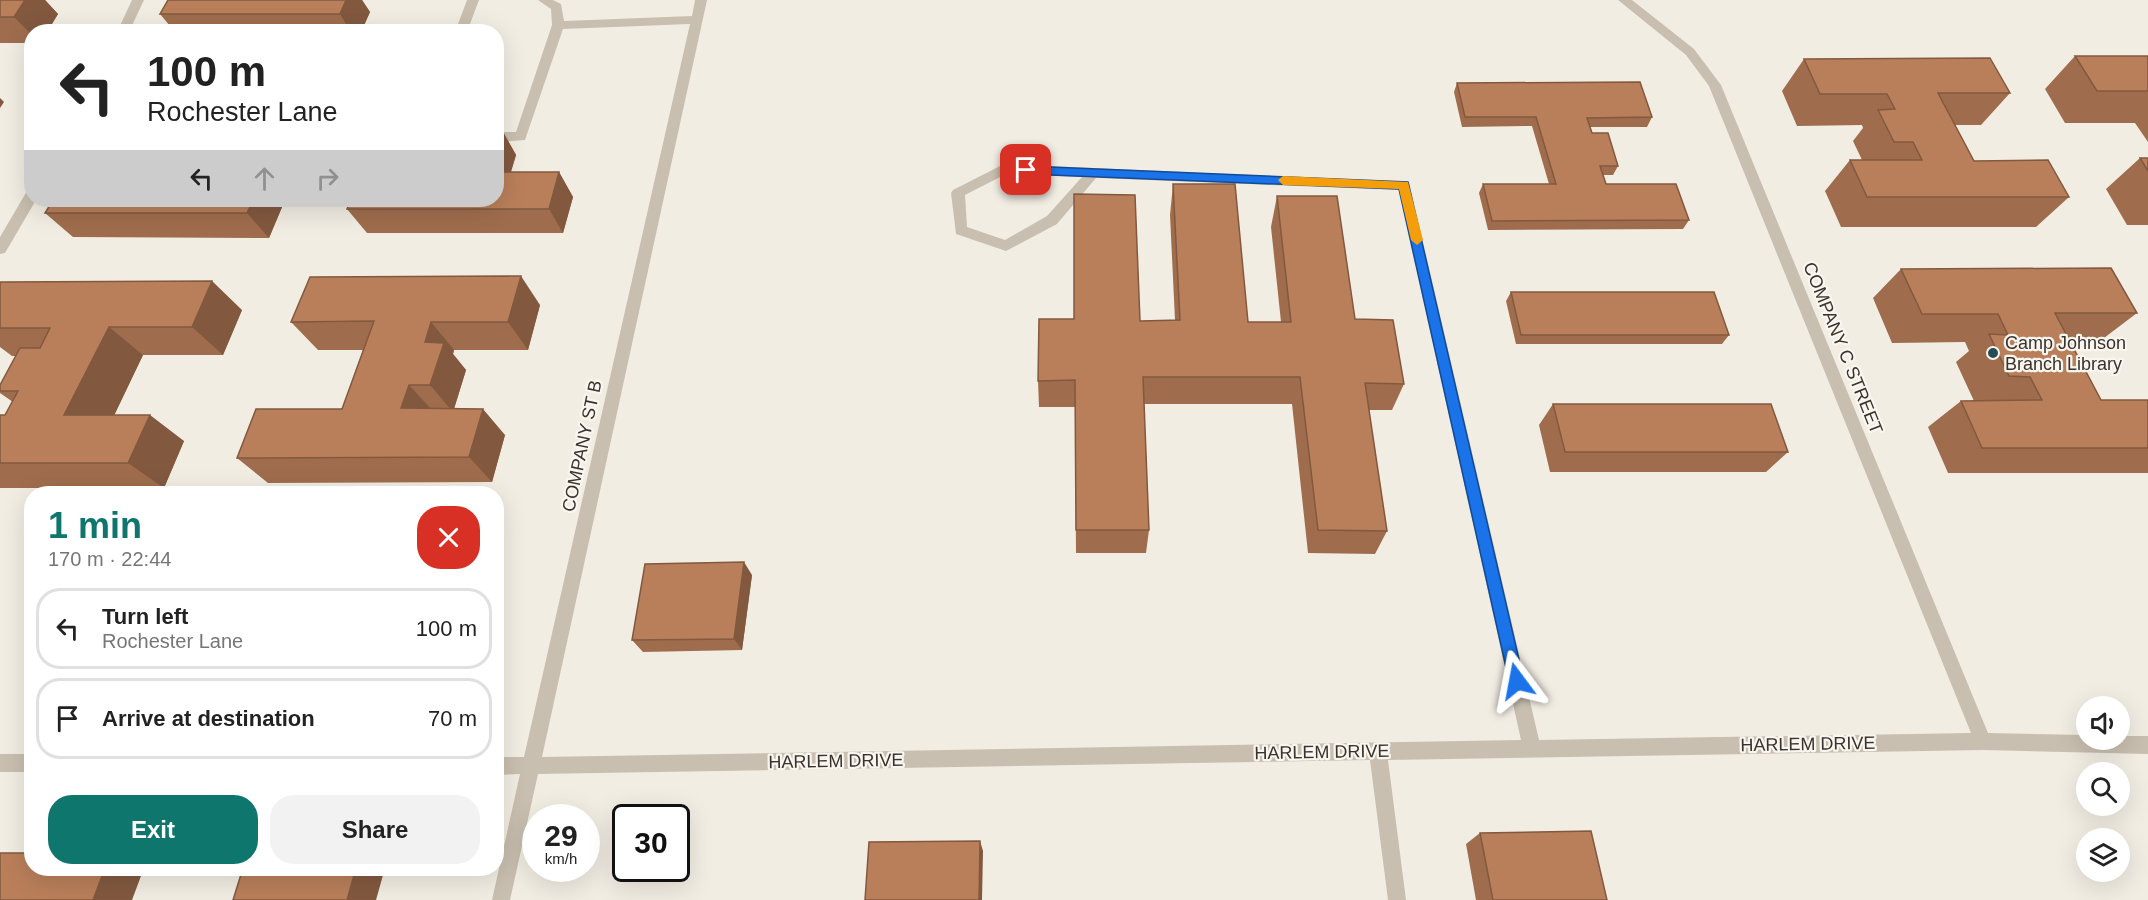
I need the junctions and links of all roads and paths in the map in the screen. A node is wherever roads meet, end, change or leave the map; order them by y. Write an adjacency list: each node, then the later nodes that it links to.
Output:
1 (138, 0): 7 (street)
2 (473, 0): 8 (street)
3 (544, 0): 9 (street)
4 (701, 0): 6 (street, COMPANY ST B)
5 (1624, 0): 14 (street, COMPANY C STREET)
6 (696, 20): 9 (street); 21 (street, COMPANY ST B)
7 (127, 24)
8 (464, 24)
9 (558, 25): 10 (street)
10 (504, 137)
11 (1092, 174): 11 (street); 16 (street)
12 (25, 207): 13 (street)
13 (0, 249)
14 (1983, 741): 15 (street, HARLEM DRIVE); 16 (street, HARLEM DRIVE)
15 (2148, 745)
16 (1532, 749): 17 (street, HARLEM DRIVE)
17 (1378, 752): 21 (street, HARLEM DRIVE); 23 (street)
18 (0, 763): 19 (street)
19 (24, 763)
20 (504, 766): 21 (street, HARLEM DRIVE)
21 (531, 766): 22 (street, COMPANY ST B)
22 (501, 900)
23 (1396, 900)

